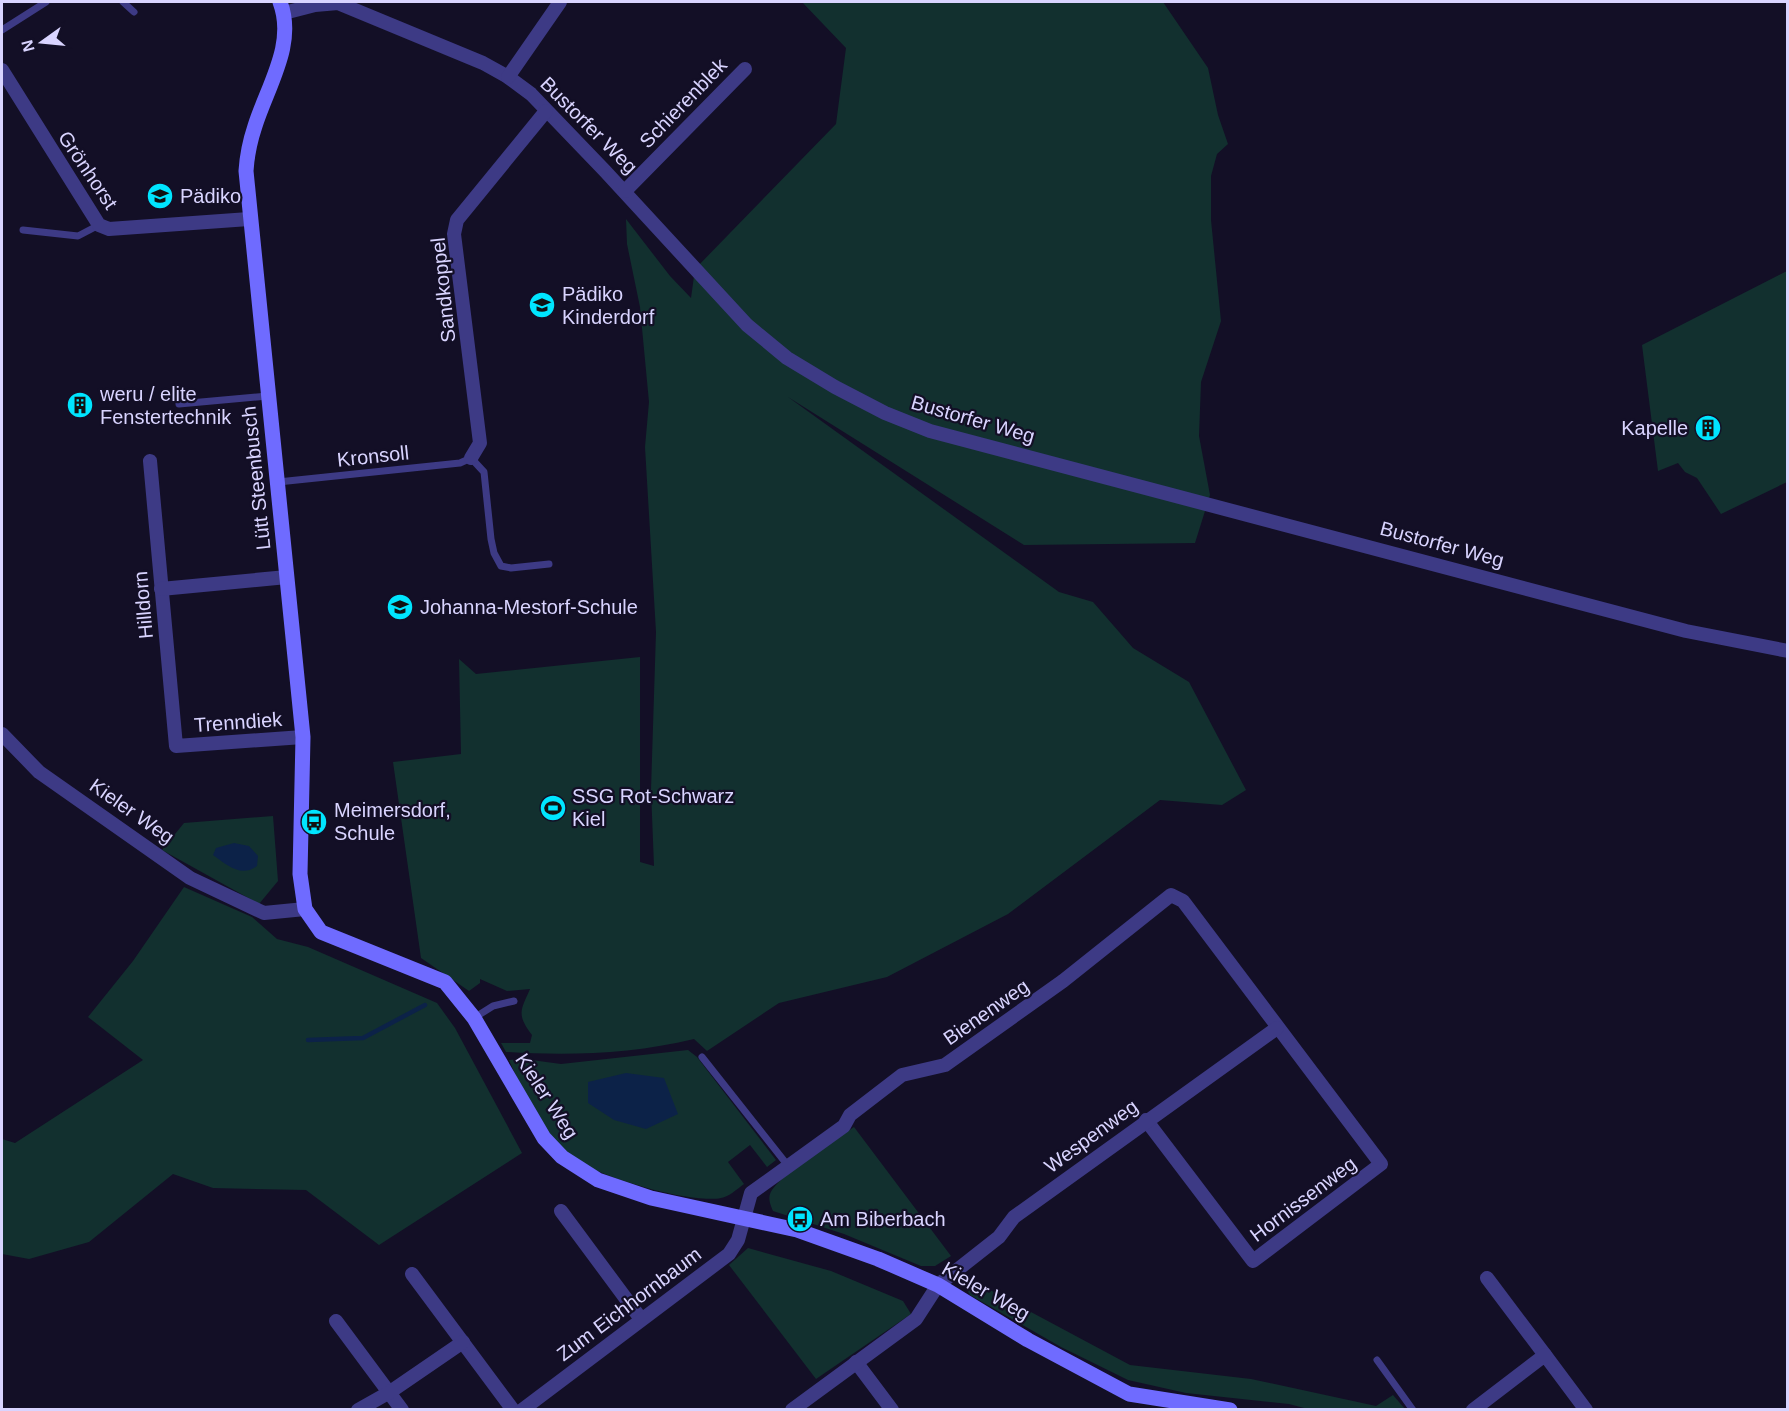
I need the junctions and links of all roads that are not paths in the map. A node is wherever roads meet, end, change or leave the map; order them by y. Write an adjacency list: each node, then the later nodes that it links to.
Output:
1 (46, 2): 7 (lane)
2 (123, 2): 6 (lane)
3 (560, 2): 10 (street)
4 (363, 6): 5 (street, Bustorfer Weg); 10 (street, Bustorfer Weg)
5 (282, 7): 13 (street, Lütt Steenbusch)
6 (134, 12)
7 (2, 30)
8 (745, 69): 12 (street, Schierenblek)
9 (2, 70): 14 (street, Grönhorst)
10 (508, 77): 11 (street, Bustorfer Weg)
11 (546, 111): 12 (street, Bustorfer Weg); 18 (street, Sandkoppel)
12 (625, 191): 24 (street, Bustorfer Weg)
13 (249, 219): 14 (street, Grönhorst); 16 (street, Lütt Steenbusch)
14 (99, 225): 15 (lane)
15 (23, 230)
16 (268, 396): 17 (lane); 20 (street, Lütt Steenbusch)
17 (179, 405)
18 (471, 458): 20 (lane, Kronsoll); 21 (lane)
19 (150, 461): 23 (street, Hilldorn)
20 (278, 482): 22 (street, Lütt Steenbusch)
21 (549, 564)
22 (287, 577): 23 (street); 26 (street, Lütt Steenbusch)
23 (161, 589): 27 (street, Hilldorn)
24 (1788, 651)
25 (2, 734): 28 (street, Kieler Weg)
26 (303, 737): 27 (street, Trenndiek); 28 (street, Lütt Steenbusch)
27 (176, 746)
28 (305, 909): 30 (street, Kieler Weg)
29 (513, 1001): 30 (lane)
30 (474, 1018): 36 (street, Kieler Weg)
31 (1277, 1028): 33 (street, Wespenweg); 33 (street, Hornissenweg); 34 (street, Bienenweg)
32 (702, 1057): 34 (lane)
33 (1146, 1120): 39 (street, Wespenweg)
34 (789, 1167): 36 (street, Bienenweg)
35 (561, 1211): 40 (street)
36 (744, 1218): 39 (street, Kieler Weg); 40 (street, Zum Eichhornbaum)
37 (411, 1274): 42 (street)
38 (1487, 1278): 43 (street)
39 (938, 1285): 45 (street); 53 (street, Kieler Weg)
40 (641, 1319): 50 (street, Zum Eichhornbaum)
41 (336, 1321): 46 (street)
42 (463, 1342): 46 (street); 49 (street)
43 (1545, 1355): 55 (street); 56 (street)
44 (1377, 1360): 54 (lane)
45 (856, 1362): 51 (street); 52 (street)
46 (390, 1392): 47 (street); 48 (street)
47 (358, 1410)
48 (402, 1410)
49 (513, 1410)
50 (522, 1410)
51 (792, 1410)
52 (892, 1410)
53 (1230, 1410)
54 (1413, 1410)
55 (1473, 1410)
56 (1586, 1410)

